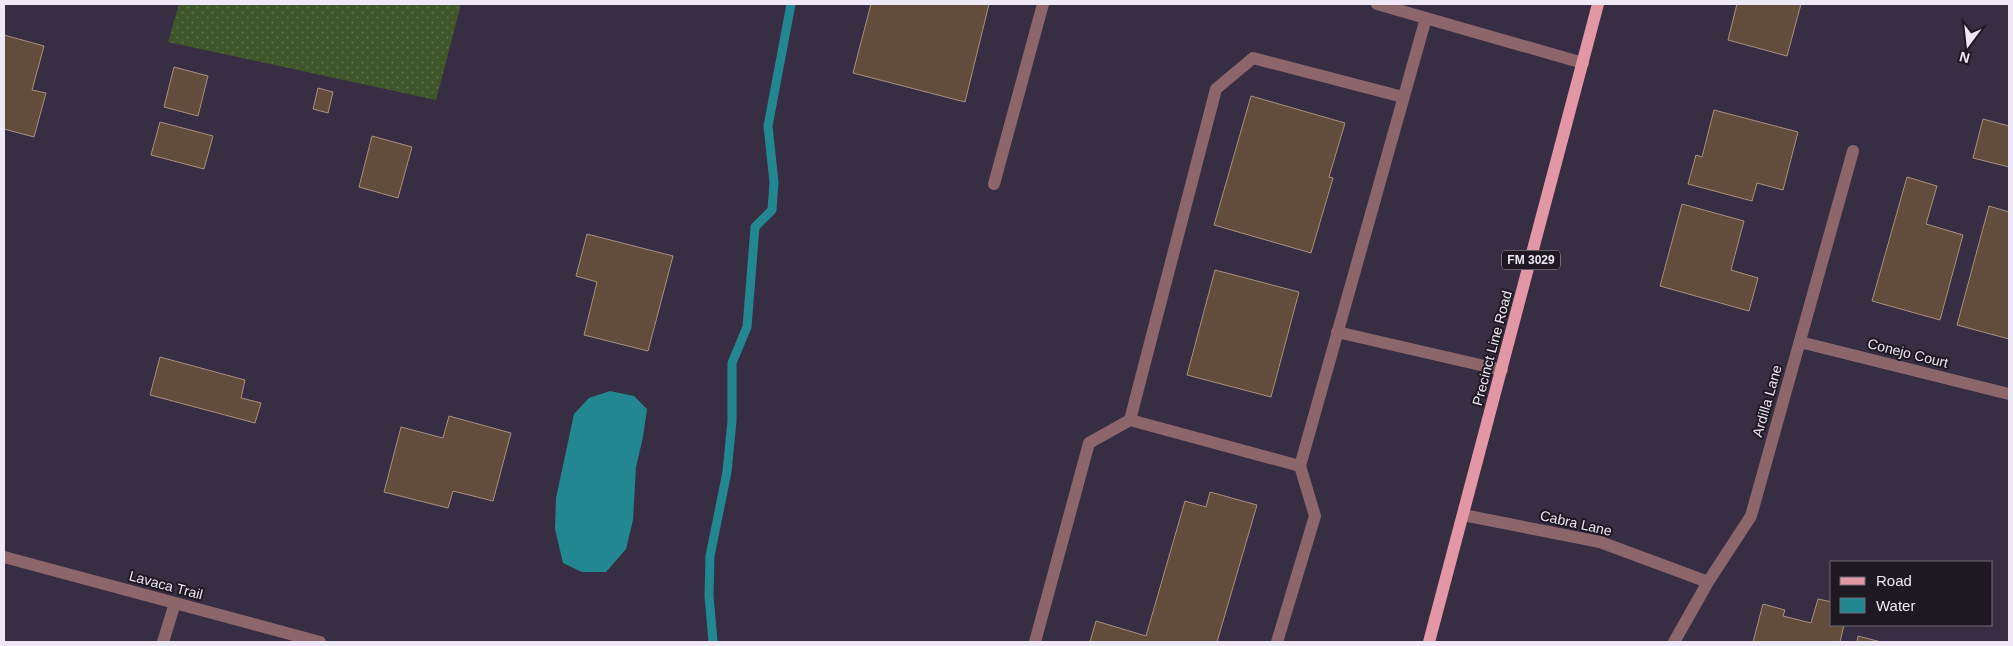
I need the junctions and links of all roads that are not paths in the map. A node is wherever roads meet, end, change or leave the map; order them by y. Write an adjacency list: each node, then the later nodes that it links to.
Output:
1 (1043, 4): 8 (street)
2 (1376, 4): 4 (street)
3 (1598, 4): 5 (main road, Precinct Line Road / FM 3029)
4 (1426, 18): 5 (street); 6 (street)
5 (1583, 63): 11 (main road, Precinct Line Road / FM 3029)
6 (1403, 97): 9 (street); 13 (street)
7 (1853, 151): 10 (street, Ardilla Lane)
8 (994, 184)
9 (1337, 332): 11 (street); 14 (street)
10 (1800, 342): 12 (street, Conejo Court); 17 (street, Ardilla Lane)
11 (1502, 370): 15 (main road, Precinct Line Road / FM 3029)
12 (2009, 394)
13 (1130, 420): 14 (street); 21 (street)
14 (1300, 466): 22 (street)
15 (1463, 515): 17 (street, Cabra Lane); 23 (main road, Precinct Line Road / FM 3029)
16 (4, 556): 18 (street, Lavaca Trail)
17 (1708, 582): 24 (street, Ardilla Lane)
18 (174, 603): 19 (street); 20 (street, Lavaca Trail)
19 (163, 642)
20 (320, 642)
21 (1035, 642)
22 (1277, 642)
23 (1429, 642)
24 (1674, 642)

